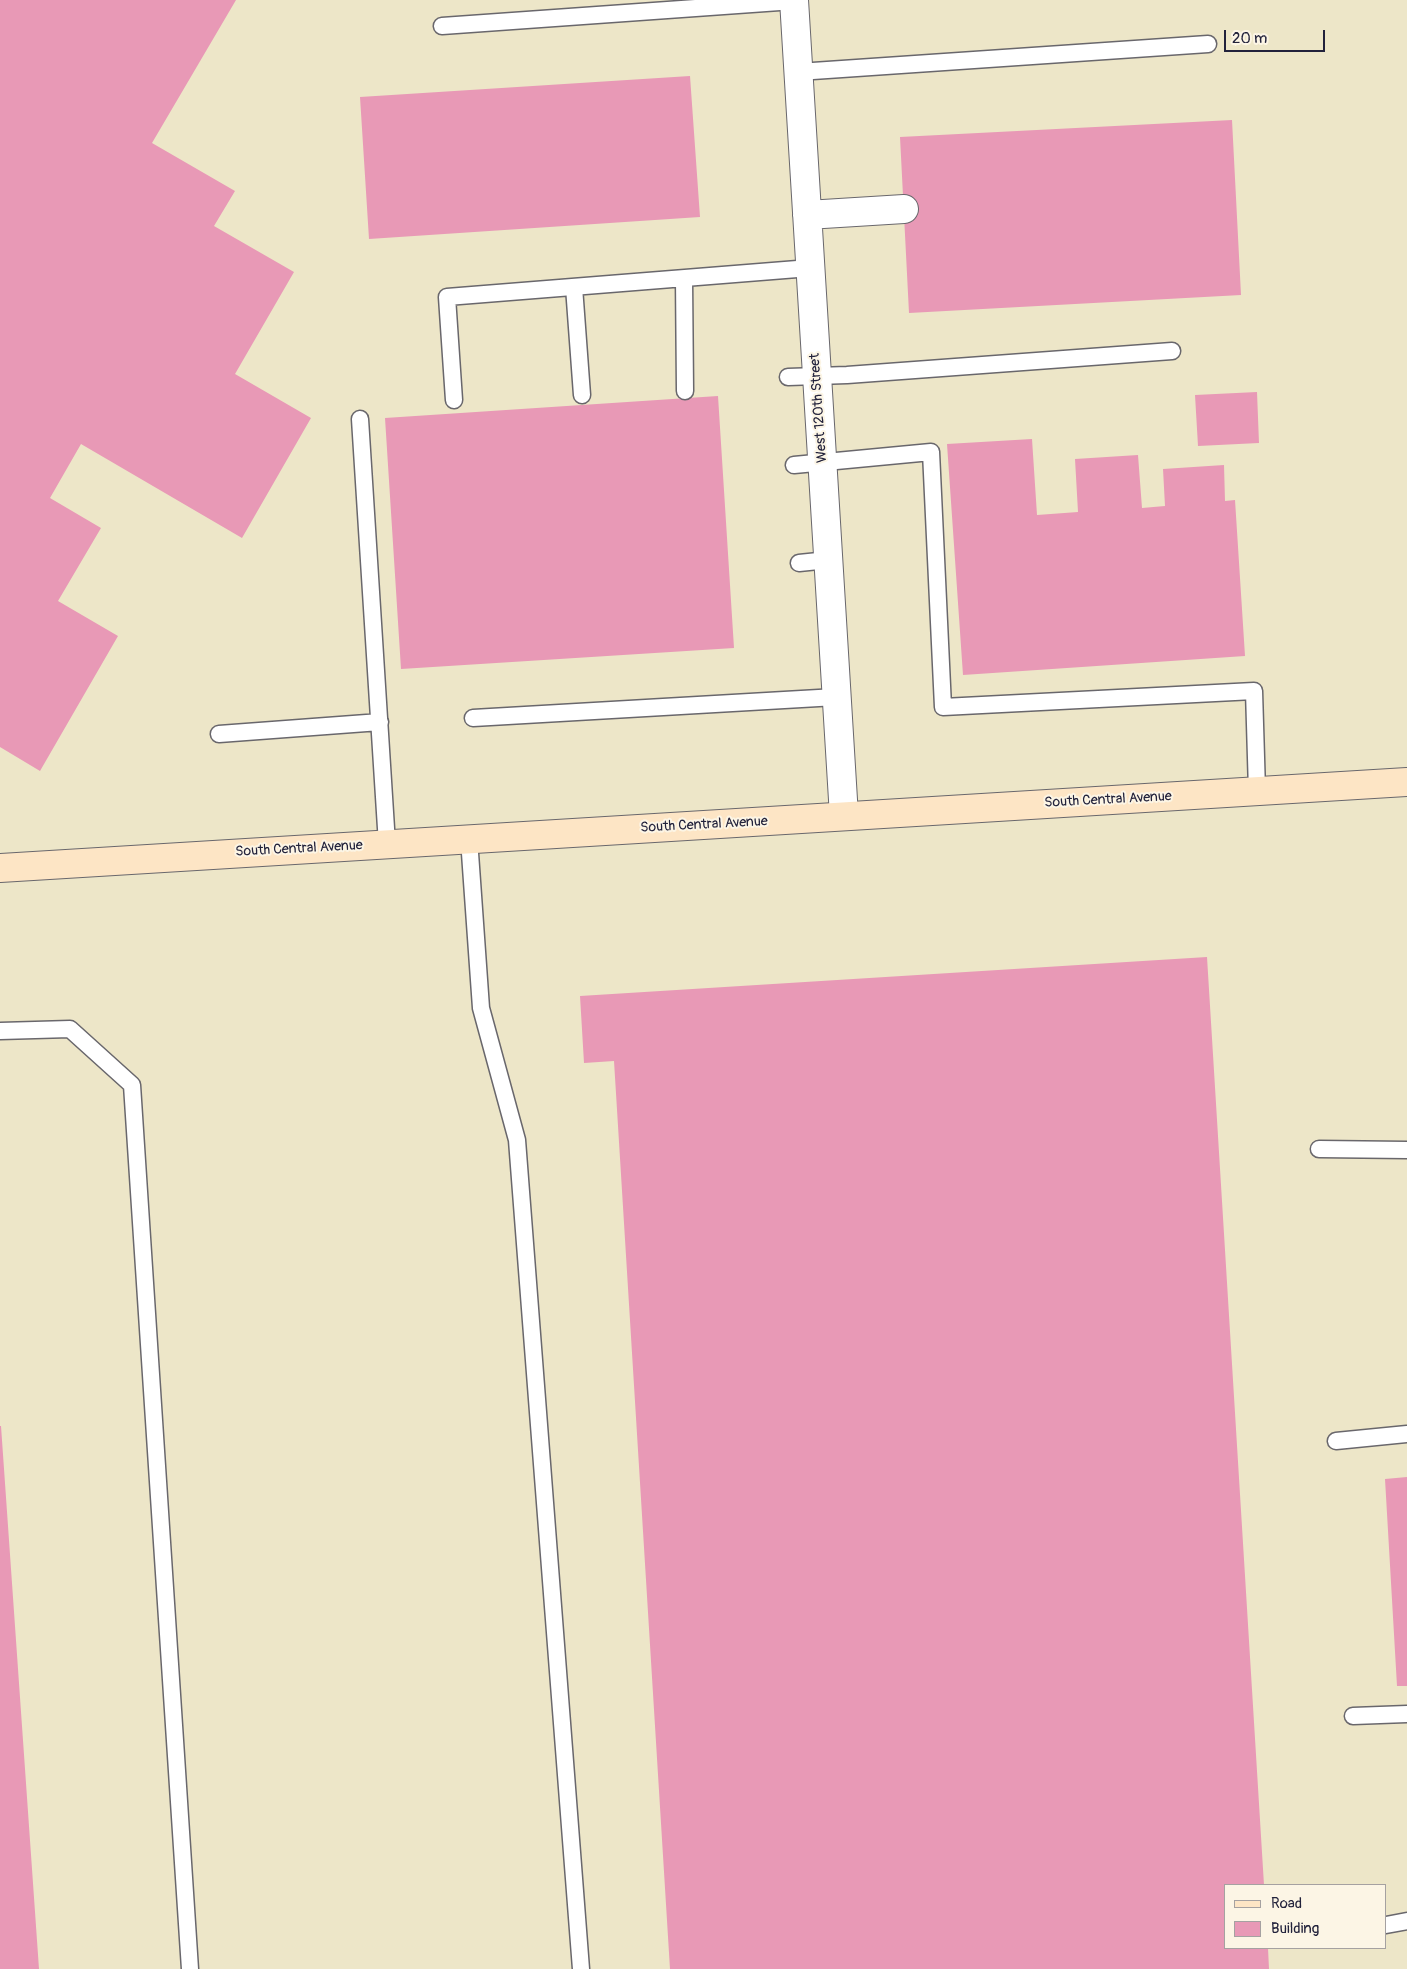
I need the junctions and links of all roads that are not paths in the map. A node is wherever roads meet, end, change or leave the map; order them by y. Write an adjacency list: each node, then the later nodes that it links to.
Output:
1 (794, 0): 2 (lane); 4 (street, West 120th Street)
2 (442, 26)
3 (1208, 44): 4 (lane)
4 (798, 72): 6 (street, West 120th Street)
5 (904, 209): 6 (street)
6 (807, 215): 7 (street, West 120th Street)
7 (810, 268): 8 (lane); 11 (street, West 120th Street)
8 (684, 279): 9 (lane); 13 (lane)
9 (574, 287): 14 (lane); 15 (lane)
10 (1172, 351): 11 (lane)
11 (816, 376): 12 (lane); 17 (street, West 120th Street)
12 (788, 378)
13 (685, 391)
14 (582, 395)
15 (454, 400)
16 (360, 419): 23 (lane)
17 (822, 463): 18 (lane); 19 (street, West 120th Street); 26 (lane)
18 (794, 465)
19 (828, 560): 20 (lane); 21 (street, West 120th Street)
20 (799, 563)
21 (836, 697): 22 (lane); 27 (street, West 120th Street)
22 (474, 718)
23 (380, 722): 24 (lane); 29 (lane)
24 (219, 734)
25 (1407, 782): 26 (street, South Central Avenue)
26 (1257, 791): 27 (street, South Central Avenue)
27 (844, 816): 28 (street, South Central Avenue)
28 (469, 839): 29 (street, South Central Avenue); 41 (lane)
29 (387, 844): 30 (street, South Central Avenue)
30 (0, 868)
31 (0, 1031): 40 (lane)
32 (1320, 1149): 33 (lane)
33 (1407, 1150)
34 (1407, 1434): 35 (lane)
35 (1336, 1441)
36 (1407, 1714): 37 (lane)
37 (1353, 1716)
38 (1407, 1920): 39 (lane)
39 (1387, 1925)
40 (190, 1969)
41 (580, 1969)

